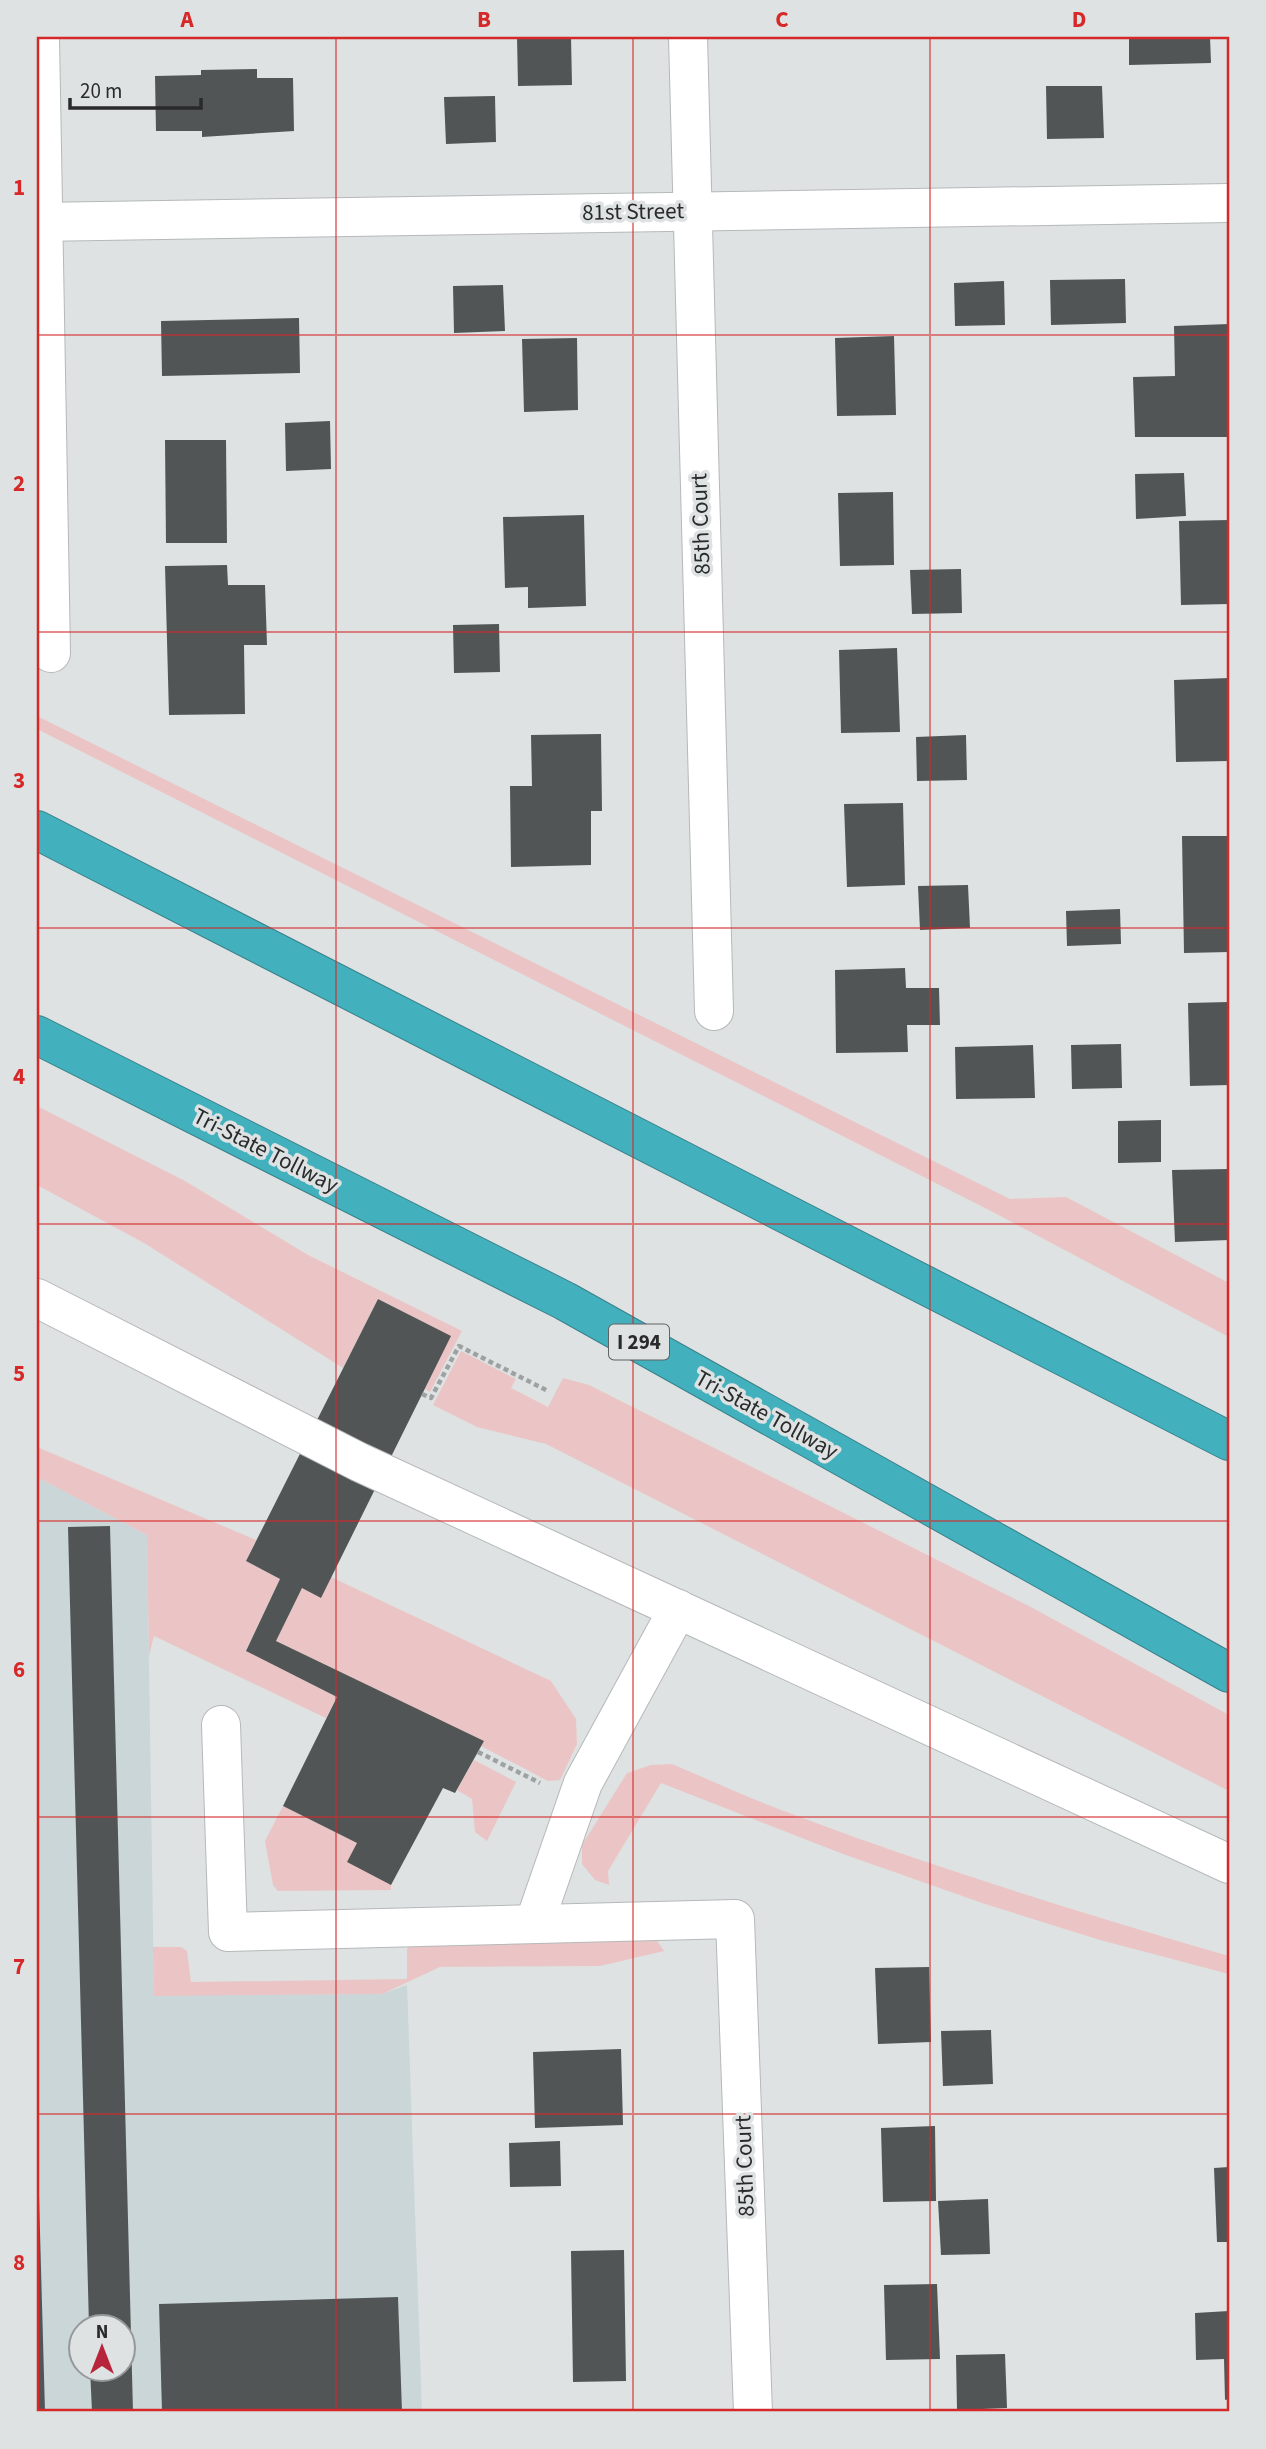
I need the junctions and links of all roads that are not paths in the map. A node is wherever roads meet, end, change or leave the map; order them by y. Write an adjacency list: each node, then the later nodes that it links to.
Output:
1 (40, 37): 5 (street)
2 (688, 37): 4 (street, 85th Court)
3 (1229, 203): 4 (street, 81st Street)
4 (691, 210): 5 (street, 81st Street); 8 (street, 85th Court)
5 (40, 222): 6 (street)
6 (51, 653)
7 (37, 830): 11 (highway)
8 (714, 1011)
9 (37, 1035): 13 (highway, Tri-State Tollway / I 294)
10 (37, 1298): 12 (street)
11 (1229, 1440)
12 (678, 1609): 15 (street); 16 (street)
13 (1229, 1673)
14 (221, 1724): 16 (street)
15 (1229, 1864)
16 (534, 1924): 17 (street, 85th Court)
17 (752, 2412)

